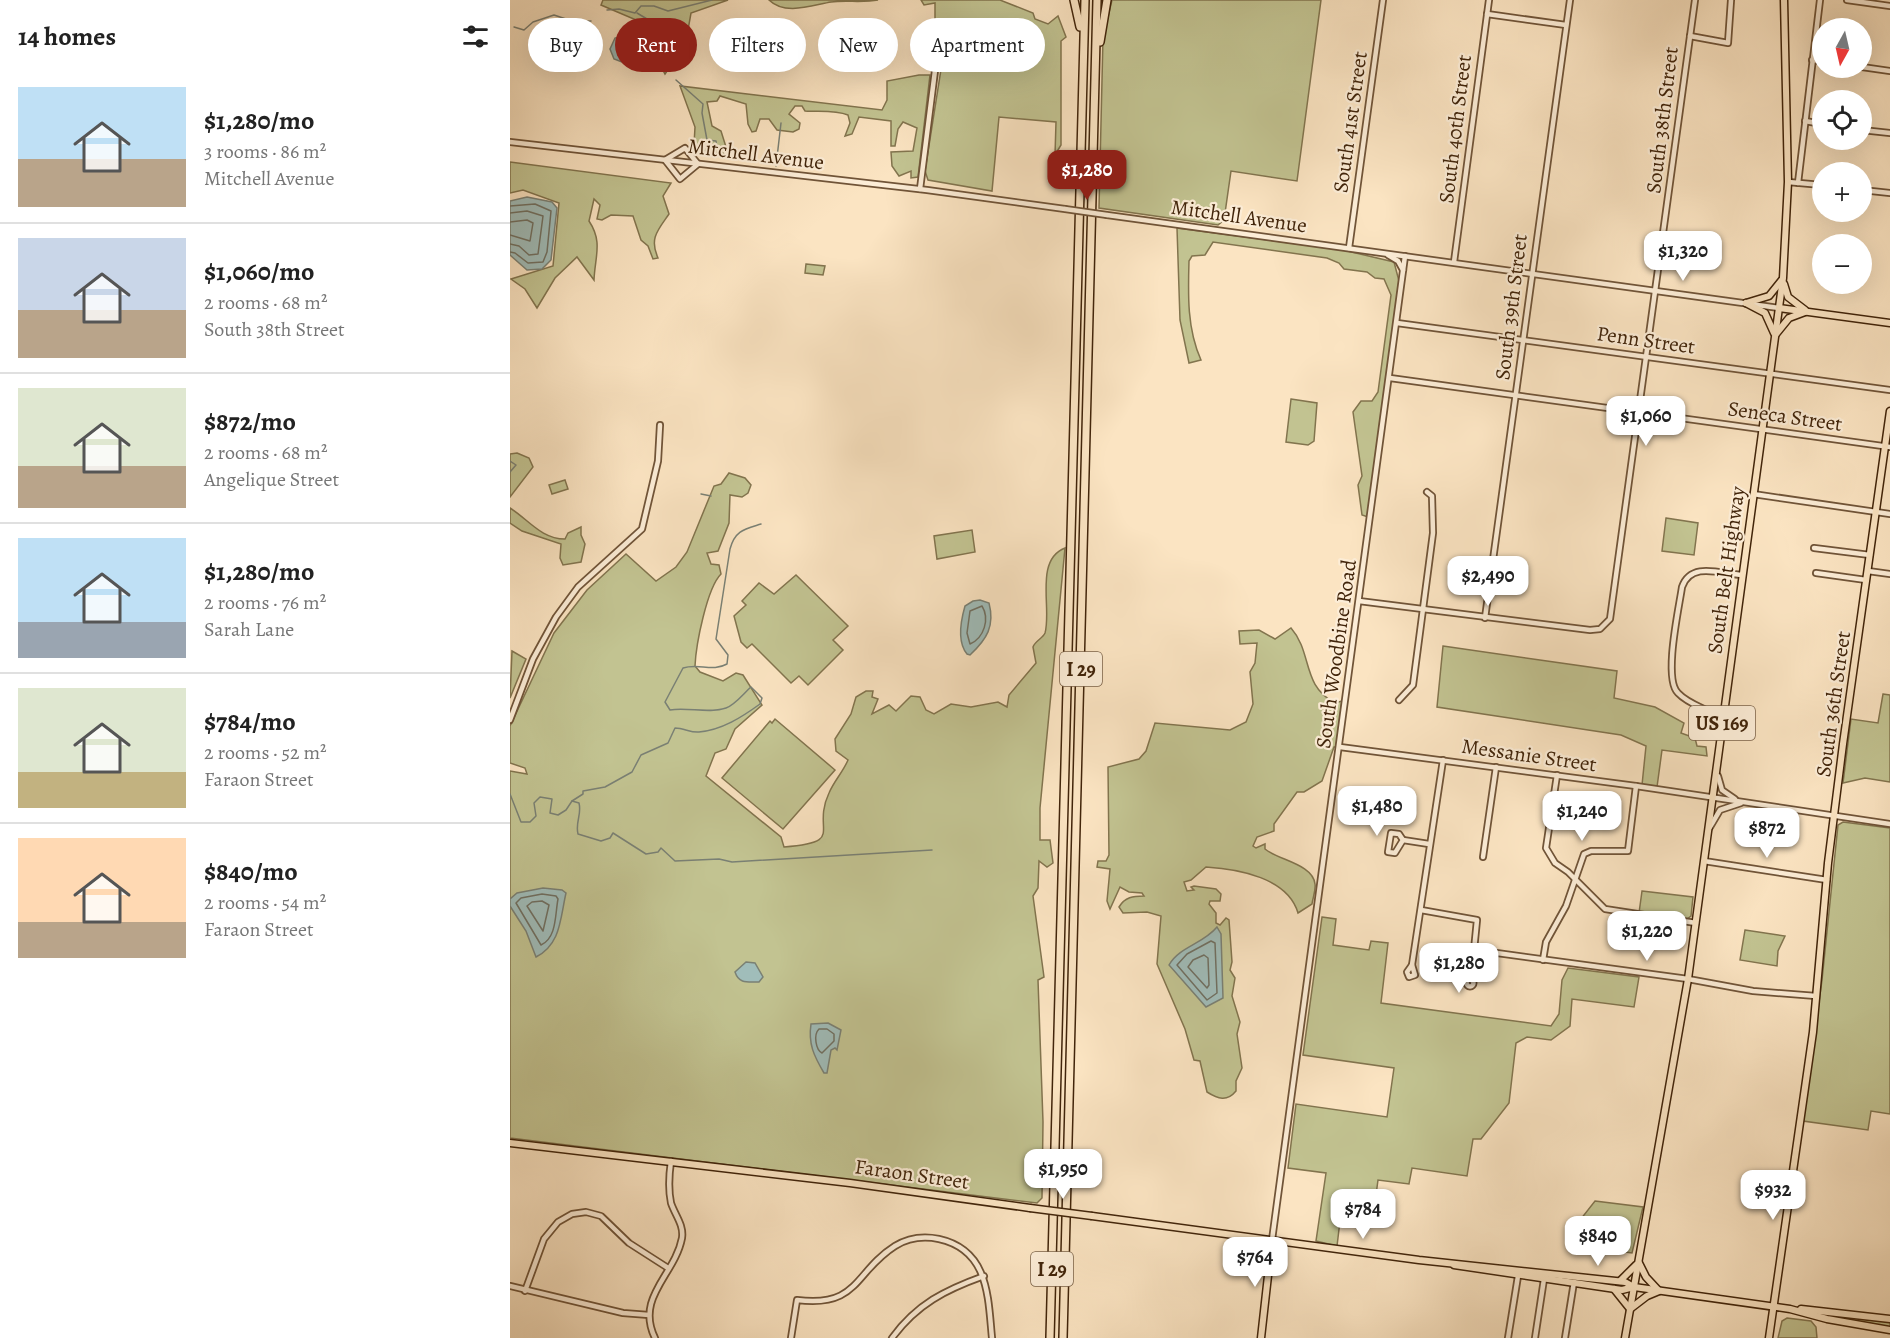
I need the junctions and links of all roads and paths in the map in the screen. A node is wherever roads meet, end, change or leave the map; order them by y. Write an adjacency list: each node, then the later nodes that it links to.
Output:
1 (1074, 0): 23 (highway)
2 (1084, 0): 23 (highway, I 29)
3 (1097, 0): 22 (highway, I 29)
4 (1107, 0): 22 (highway)
5 (1383, 0): 37 (street, South 41st Street)
6 (1489, 0): 14 (street, South 40th Street)
7 (1570, 0): 16 (street, South 39th Street)
8 (1695, 0): 17 (street, South 38th Street)
9 (1731, 0): 17 (street)
10 (1784, 0): 31 (main road, South Belt Highway / US 169)
11 (1820, 0): 15 (street)
12 (1847, 0): 13 (street)
13 (1890, 6)
14 (1487, 14): 16 (street); 40 (street, South 40th Street)
15 (1818, 18)
16 (1566, 25): 42 (street, South 39th Street)
17 (1690, 36): 44 (street, South 38th Street)
18 (1812, 60): 24 (street)
19 (1872, 68): 20 (street)
20 (1890, 71)
21 (935, 72): 34 (street)
22 (1095, 80): 131 (highway, I 29)
23 (1081, 90): 130 (highway, I 29)
24 (1805, 121): 25 (street); 32 (street)
25 (1812, 122)
26 (1872, 131): 27 (street)
27 (1890, 134)
28 (510, 142): 29 (street, Mitchell Avenue)
29 (665, 160): 30 (street, Mitchell Avenue); 30 (street); 30 (street)
30 (698, 164): 34 (street, Mitchell Avenue)
31 (1788, 182): 32 (street); 43 (main road, South Belt Highway / US 169)
32 (1798, 183): 33 (street)
33 (1812, 184)
34 (920, 189): 37 (street, Mitchell Avenue, bridge)
35 (1872, 191): 36 (street)
36 (1890, 193)
37 (1349, 248): 38 (street, Mitchell Avenue)
38 (1386, 253): 39 (street, Mitchell Avenue); 41 (street)
39 (1405, 256): 40 (street, Mitchell Avenue); 41 (street, South Woodbine Road)
40 (1454, 262): 42 (street, Mitchell Avenue)
41 (1403, 272): 48 (street, South Woodbine Road)
42 (1532, 273): 44 (street, Mitchell Avenue); 51 (street, South 39th Street)
43 (1782, 278): 45 (main road); 46 (main road, South Belt Highway / US 169); 47 (main road)
44 (1657, 290): 45 (street, Mitchell Avenue); 52 (street, South 38th Street)
45 (1746, 303): 46 (street, Mitchell Avenue); 50 (main road)
46 (1779, 308): 47 (main road, Mitchell Avenue); 50 (main road, South Belt Highway / US 169)
47 (1809, 312): 49 (main road, Mitchell Avenue); 50 (main road)
48 (1397, 323): 51 (street, Penn Street); 54 (street, South Woodbine Road)
49 (1890, 323)
50 (1774, 337): 53 (main road, South Belt Highway / US 169)
51 (1524, 340): 52 (street, Penn Street); 56 (street, South 39th Street)
52 (1647, 357): 53 (street, Penn Street); 58 (street, South 38th Street)
53 (1770, 373): 55 (street, Penn Street); 60 (main road, South Belt Highway / US 169)
54 (1390, 378): 56 (street, Seneca Street); 73 (street, South Woodbine Road)
55 (1890, 390)
56 (1516, 394): 58 (street, Seneca Street); 75 (street, South 39th Street)
57 (1890, 411): 61 (main road, South 36th Street)
58 (1639, 412): 60 (street, Seneca Street); 75 (street, South 38th Street)
59 (660, 424): 77 (street)
60 (1762, 431): 61 (street, Seneca Street); 63 (main road, South Belt Highway / US 169)
61 (1888, 446): 64 (main road, South 36th Street)
62 (1426, 492): 74 (street)
63 (1753, 494): 64 (street); 71 (main road, South Belt Highway / US 169)
64 (1876, 512): 65 (street); 67 (main road, South 36th Street)
65 (1890, 514)
66 (1814, 548): 67 (street)
67 (1870, 555): 68 (main road, South 36th Street)
68 (1868, 571): 70 (street); 72 (main road, South 36th Street)
69 (1816, 573): 72 (street)
70 (1890, 574)
71 (1742, 575): 78 (main road, South Belt Highway / US 169); 78 (street)
72 (1866, 580): 87 (main road, South 36th Street)
73 (1359, 601): 74 (street, South 38th Street); 79 (street, South Woodbine Road)
74 (1423, 609): 75 (street, South 38th Street); 76 (street)
75 (1485, 618)
76 (1399, 700)
77 (510, 720)
78 (1723, 720): 82 (main road, South Belt Highway / US 169)
79 (1340, 747): 80 (street, Messanie Street); 106 (street, South Woodbine Road)
80 (1443, 760): 81 (street, Messanie Street); 91 (street)
81 (1496, 767): 83 (street, Messanie Street); 92 (street)
82 (1716, 767): 85 (main road, South Belt Highway / US 169); 86 (street)
83 (1557, 775): 84 (street, Messanie Street); 94 (street)
84 (1636, 786): 85 (street, Messanie Street); 94 (street)
85 (1713, 797): 86 (street, Messanie Street); 89 (main road, South Belt Highway / US 169)
86 (1746, 802): 87 (street, Messanie Street); 89 (street)
87 (1834, 817): 88 (street, Messanie Street); 95 (main road, South 36th Street)
88 (1890, 824)
89 (1708, 830): 93 (main road, South Belt Highway / US 169)
90 (1403, 840): 90 (street); 91 (street)
91 (1429, 844): 96 (street)
92 (1483, 857)
93 (1704, 861): 95 (street); 97 (main road, South Belt Highway / US 169)
94 (1574, 879): 97 (street); 99 (street)
95 (1827, 880): 103 (main road, South 36th Street)
96 (1421, 910): 98 (street); 100 (street)
97 (1696, 923): 101 (main road, South Belt Highway / US 169)
98 (1475, 950): 99 (street); 102 (street)
99 (1543, 960): 101 (street)
100 (1412, 965)
101 (1688, 979): 103 (street); 108 (main road, South Belt Highway / US 169)
102 (1471, 980)
103 (1816, 996): 120 (main road, South 36th Street)
104 (510, 1143): 105 (main road, Faraon Street)
105 (671, 1161): 106 (main road, Faraon Street, bridge); 109 (street)
106 (1272, 1240): 107 (main road, Faraon Street); 132 (main road)
107 (1451, 1263): 111 (main road, Faraon Street); 113 (main road, Faraon Street)
108 (1638, 1263): 113 (main road); 116 (main road, US 169); 118 (main road)
109 (668, 1268): 119 (street); 123 (street)
110 (984, 1276): 127 (street); 128 (street); 129 (street)
111 (1518, 1276): 112 (main road, Faraon Street); 133 (street)
112 (1544, 1279): 114 (main road, Faraon Street); 134 (street)
113 (1620, 1281): 116 (main road, Faraon Street)
114 (1574, 1282): 117 (main road, Faraon Street); 135 (street)
115 (510, 1286): 119 (street)
116 (1634, 1287): 117 (main road, Faraon Street); 118 (main road, Faraon Street); 121 (main road, US 169)
117 (1613, 1288): 121 (main road)
118 (1659, 1290): 120 (main road, Faraon Street); 121 (main road)
119 (525, 1291): 123 (street)
120 (1773, 1307): 122 (main road, Faraon Street); 137 (main road, South 36th Street)
121 (1630, 1309): 136 (main road, US 169)
122 (1796, 1310): 124 (main road, Faraon Street); 125 (main road, Faraon Street)
123 (649, 1315): 126 (street)
124 (1890, 1319)
125 (1890, 1330)
126 (656, 1338)
127 (791, 1338)
128 (892, 1338)
129 (992, 1338)
130 (1050, 1338)
131 (1063, 1338)
132 (1261, 1338)
133 (1508, 1338)
134 (1535, 1338)
135 (1565, 1338)
136 (1625, 1338)
137 (1769, 1338)

